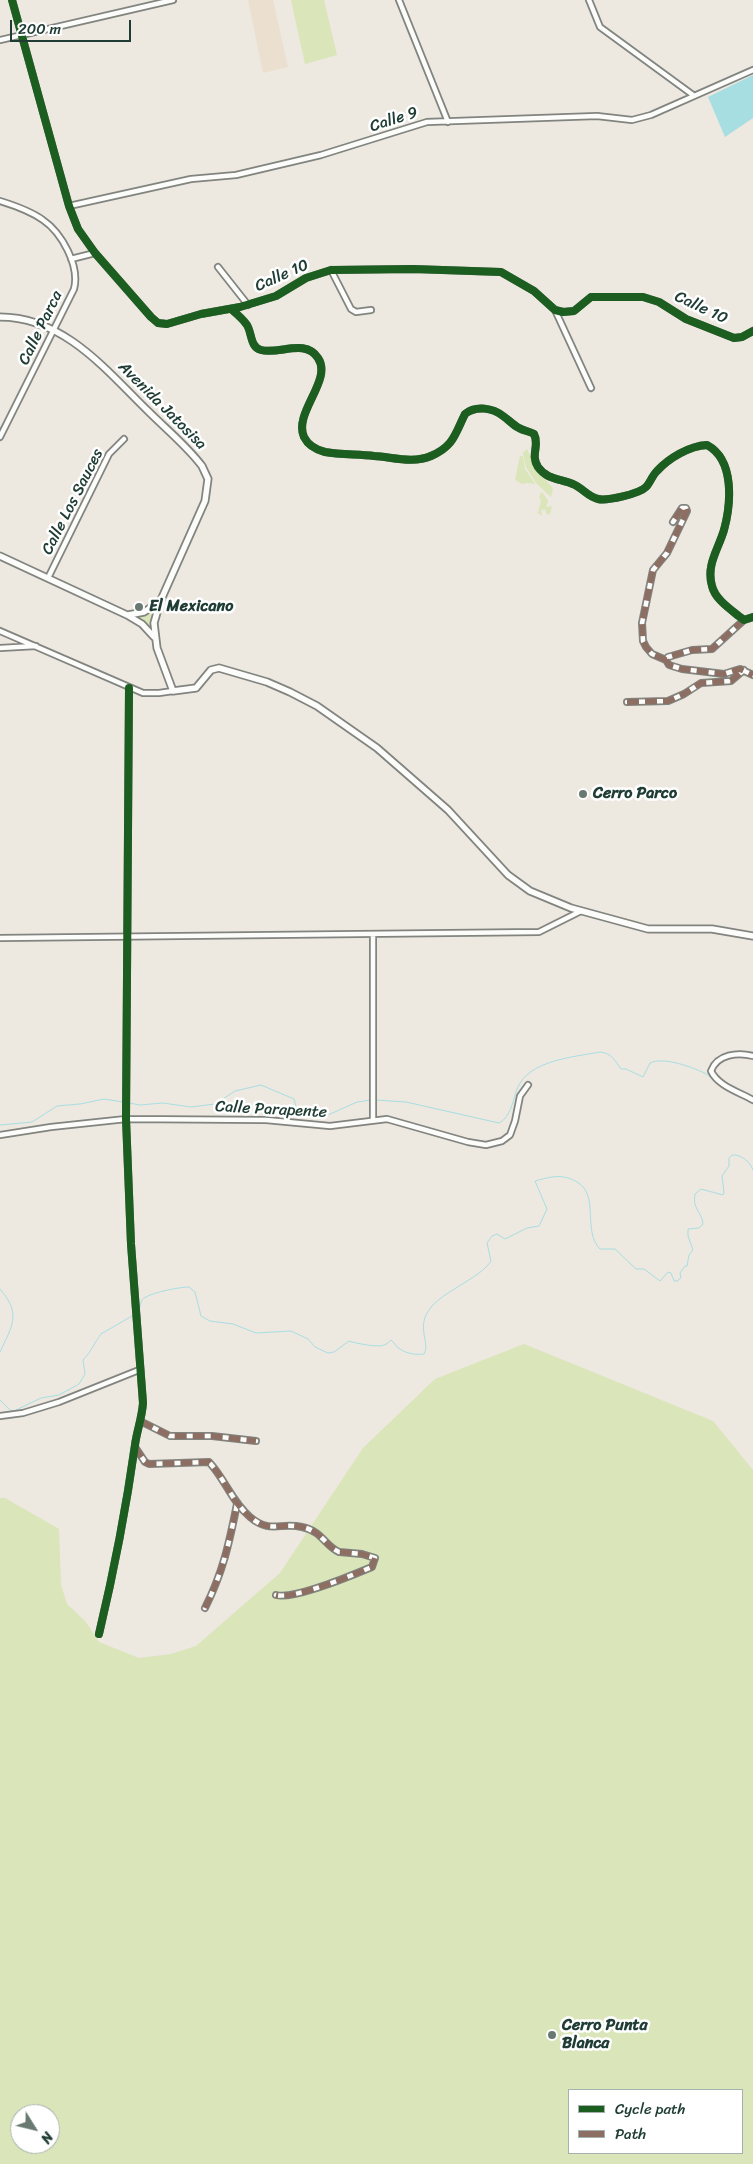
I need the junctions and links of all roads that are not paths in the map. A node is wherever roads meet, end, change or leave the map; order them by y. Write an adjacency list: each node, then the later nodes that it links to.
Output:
1 (12, 0): 5 (street, Calle 10)
2 (173, 0): 5 (street)
3 (399, 0): 9 (street)
4 (589, 0): 8 (street)
5 (21, 35): 6 (street); 11 (street, Calle 10)
6 (0, 40)
7 (753, 70): 8 (street, Calle 9)
8 (693, 95): 9 (street, Calle 9)
9 (448, 122): 11 (street, Calle 9)
10 (0, 201): 13 (street, Calle Parca)
11 (69, 206): 12 (street, Calle 10)
12 (95, 253): 13 (street); 17 (street, Calle 10)
13 (71, 259): 21 (street, Calle Parca)
14 (218, 268): 16 (street)
15 (331, 270): 16 (street, Calle 10); 18 (street); 19 (street, Calle 10)
16 (248, 305): 17 (street, Calle 10)
17 (231, 309): 32 (street)
18 (371, 310)
19 (555, 310): 22 (street, Calle 10); 23 (street)
20 (0, 317): 21 (street, Avenida Jatosisa)
21 (54, 329): 24 (street, Calle Parca); 29 (street, Avenida Jatosisa)
22 (753, 331)
23 (591, 388)
24 (0, 437)
25 (124, 438): 28 (street, Calle Los Sauces)
26 (673, 522): 37 (street)
27 (0, 556): 28 (street)
28 (48, 578): 30 (street)
29 (160, 602): 30 (street); 34 (street, Avenida Jatosisa)
30 (126, 615): 34 (street)
31 (753, 618): 32 (street)
32 (744, 620): 37 (street)
33 (0, 631): 35 (street)
34 (155, 638): 41 (street, Avenida Jatosisa)
35 (37, 646): 36 (street); 40 (street)
36 (0, 648)
37 (666, 660): 38 (street)
38 (744, 670): 39 (street); 42 (street)
39 (752, 676)
40 (129, 688): 41 (street); 46 (street)
41 (174, 691): 43 (street)
42 (627, 702)
43 (581, 911): 44 (street); 45 (street)
44 (373, 934): 46 (street); 52 (street)
45 (753, 936)
46 (126, 937): 47 (street); 51 (street)
47 (0, 938)
48 (753, 1056): 50 (street)
49 (528, 1085): 52 (street, Calle Parapente)
50 (753, 1100)
51 (126, 1119): 52 (street, Calle Parapente); 53 (street, Calle Parapente); 54 (street)
52 (373, 1119)
53 (0, 1135)
54 (139, 1370): 55 (street); 56 (street)
55 (0, 1416)
56 (142, 1422): 57 (street); 58 (street)
57 (256, 1441)
58 (134, 1447): 59 (street); 62 (street)
59 (237, 1504): 60 (street); 61 (street)
60 (276, 1595)
61 (205, 1608)
62 (98, 1634)

